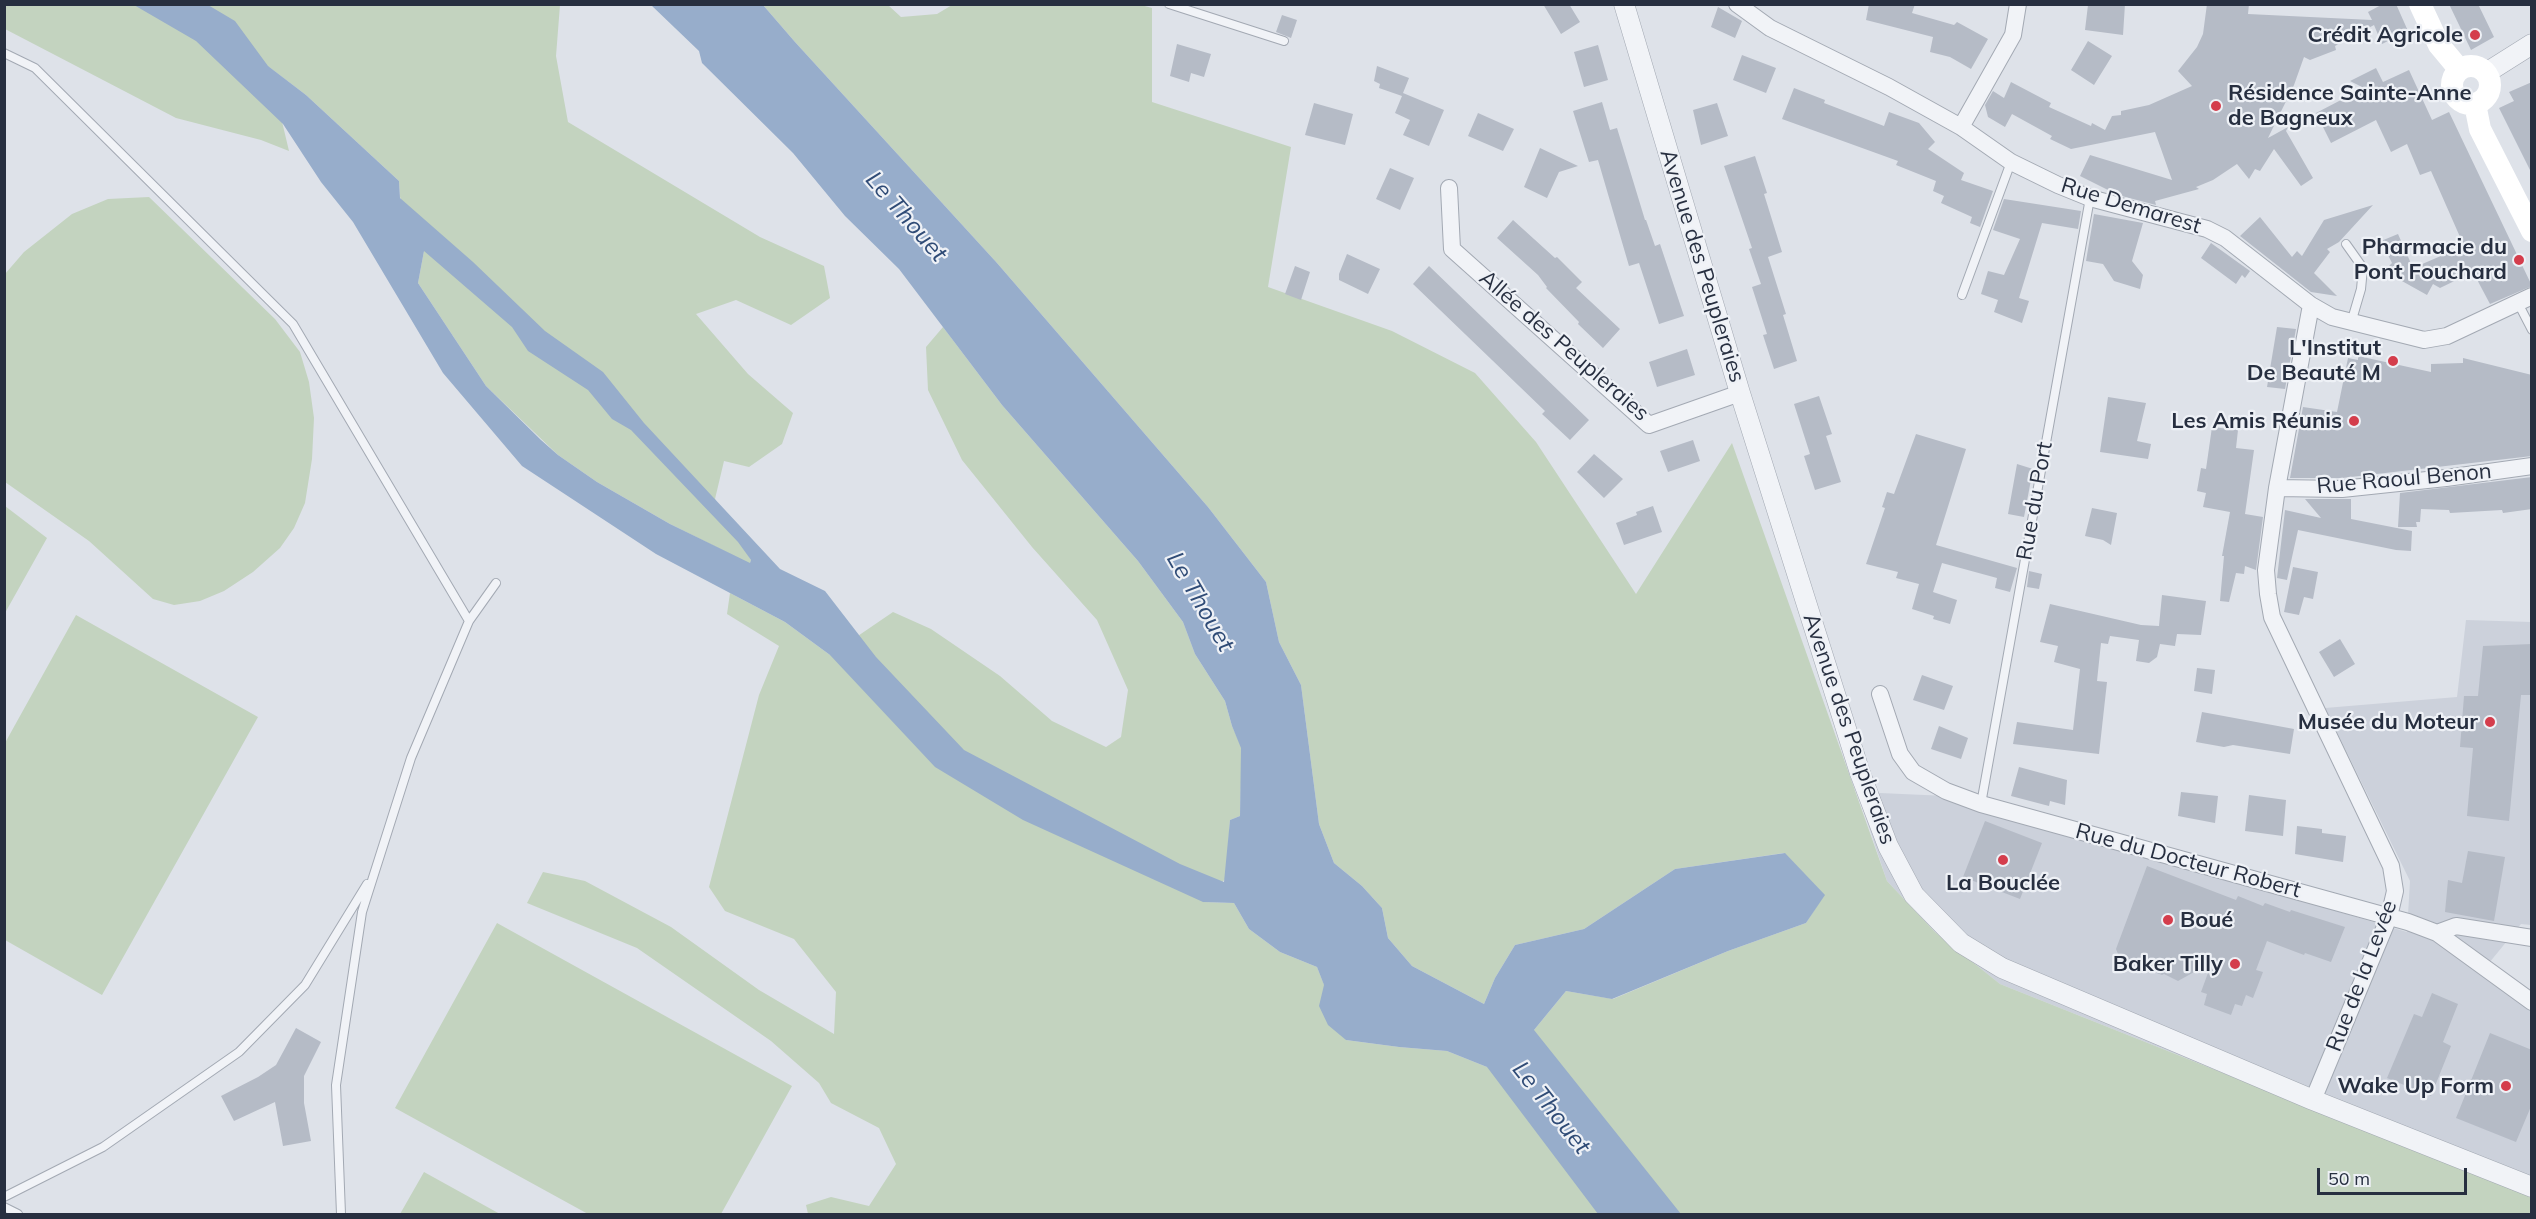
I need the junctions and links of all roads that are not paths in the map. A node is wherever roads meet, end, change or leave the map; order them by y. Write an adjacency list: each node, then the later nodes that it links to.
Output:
1 (1169, 4): 6 (lane)
2 (1624, 4): 23 (street, Avenue des Peupleraies)
3 (1737, 4): 12 (street, Rue Demarest)
4 (2018, 4): 12 (street)
5 (2420, 4): 9 (main road)
6 (1284, 41)
7 (2532, 44): 10 (street)
8 (4, 53): 27 (lane)
9 (2459, 69): 10 (main road); 11 (main road)
10 (2486, 73): 11 (main road)
11 (2475, 104): 16 (main road)
12 (1961, 127): 13 (street, Rue Demarest)
13 (2011, 162): 15 (street, Rue Demarest); 18 (lane)
14 (1449, 188): 23 (street, Allée des Peupleraies)
15 (2090, 198): 20 (street, Rue Demarest); 29 (lane, Rue du Port)
16 (2532, 231)
17 (2346, 244): 21 (lane)
18 (1962, 295)
19 (2525, 299): 21 (street, Rue Demarest); 22 (lane)
20 (2311, 305): 21 (street, Rue Demarest); 25 (street, Rue de la Levée)
21 (2350, 323)
22 (2532, 330)
23 (1740, 393): 35 (street, Avenue des Peupleraies)
24 (2532, 466): 25 (street, Rue Raoul Benon)
25 (2277, 488): 31 (street, Rue de la Levée)
26 (496, 583): 27 (lane)
27 (469, 621): 30 (lane)
28 (1880, 694): 29 (street, Rue du Docteur Robert)
29 (1981, 804): 31 (street, Rue du Docteur Robert)
30 (374, 873): 37 (lane); 40 (lane)
31 (2389, 917): 32 (street, Rue du Docteur Robert); 35 (street, Rue de la Levée)
32 (2438, 933): 33 (street); 34 (street, Rue du Docteur Robert)
33 (2532, 939)
34 (2532, 1002)
35 (2313, 1100): 36 (street, Avenue des Peupleraies)
36 (2532, 1187)
37 (4, 1197)
38 (4, 1207): 39 (lane)
39 (18, 1215)
40 (341, 1215)

